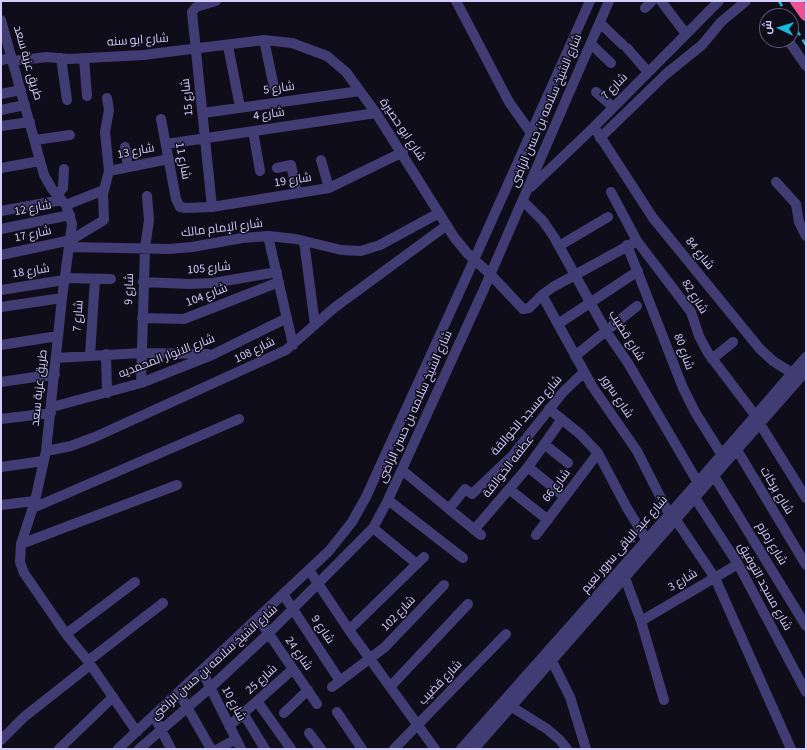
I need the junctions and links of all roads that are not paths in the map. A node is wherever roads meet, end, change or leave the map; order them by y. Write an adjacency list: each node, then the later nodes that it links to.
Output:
1 (216, 1): 17 (street, شارع 15)
2 (456, 1): 44 (street)
3 (590, 1): 44 (street, شارع الشيخ سلامه بن حسن الراضى)
4 (609, 1): 10 (street, شارع الشيخ سلامه بن حسن الراضى)
5 (661, 1): 12 (street)
6 (719, 1): 12 (street, شارع 7)
7 (746, 1): 47 (street)
8 (796, 1): 9 (highway)
9 (806, 15)
10 (600, 23): 14 (street, شارع الشيخ سلامه بن حسن الراضى); 24 (street)
11 (2, 27): 21 (street, طريق عزبة سعد)
12 (686, 34): 24 (street, شارع 7)
13 (264, 40): 15 (street, شارع ابو سنه); 25 (street); 27 (street, شارع ابو حصيرة)
14 (591, 44): 22 (street); 64 (street, شارع الشيخ سلامه بن حسن الراضى)
15 (228, 46): 17 (street, شارع ابو سنه); 34 (street)
16 (794, 48): 23 (street)
17 (196, 49): 19 (street, شارع ابو سنه); 37 (street, شارع 15)
18 (61, 58): 19 (street, شارع ابو سنه); 21 (street, شارع ابو سنه); 32 (street)
19 (84, 58): 30 (street)
20 (1, 60): 21 (street)
21 (12, 60): 26 (street, طريق عزبة سعد)
22 (611, 63)
23 (806, 66)
24 (648, 72): 35 (street, شارع 7)
25 (274, 87)
26 (21, 90): 29 (street); 33 (street, طريق عزبة سعد)
27 (360, 90): 34 (street, شارع 5); 38 (street, شارع ابو حصيرة)
28 (596, 92): 35 (street)
29 (1, 94)
30 (87, 96)
31 (107, 98): 59 (street)
32 (67, 100)
33 (25, 105): 36 (street); 40 (street, طريق عزبة سعد)
34 (240, 107): 37 (street, شارع 5)
35 (613, 107): 42 (street, شارع 7)
36 (1, 110)
37 (203, 113): 46 (street, شارع 15)
38 (376, 113): 43 (street, شارع 4); 51 (street, شارع ابو حصيرة)
39 (161, 119): 49 (street, شارع 11)
40 (30, 122): 41 (street); 48 (street, طريق عزبة سعد)
41 (1, 126)
42 (594, 127): 47 (street, شارع 84); 64 (street, شارع 7)
43 (253, 131): 46 (street, شارع 4); 60 (street)
44 (531, 133): 87 (street, شارع الشيخ سلامه بن حسن الراضى)
45 (70, 135): 48 (street)
46 (206, 138): 49 (street, شارع 4); 71 (street, شارع 15)
47 (600, 138): 121 (street, شارع 84)
48 (35, 140): 54 (street, طريق عزبة سعد)
49 (166, 144): 52 (street, شارع 11)
50 (126, 147): 55 (street)
51 (403, 152): 62 (street, شارع 19); 73 (street, شارع ابو حصيرة)
52 (169, 159): 55 (street, شارع 13); 70 (street, شارع 11)
53 (321, 160): 62 (street)
54 (40, 161): 56 (street); 68 (street, طريق عزبة سعد)
55 (128, 167): 59 (street, شارع 13)
56 (1, 168)
57 (277, 168): 66 (street)
58 (64, 169): 68 (street)
59 (109, 171): 63 (street)
60 (260, 171)
61 (776, 182): 79 (street)
62 (329, 188): 66 (street, شارع 19)
63 (104, 190): 68 (street); 82 (street)
64 (527, 190): 69 (street, شارع الشيخ سلامه بن حسن الراضى)
65 (611, 192): 80 (street, شارع 82)
66 (297, 193): 71 (street, شارع 19)
67 (147, 196): 85 (street, شارع 9)
68 (62, 200): 72 (street); 74 (street, طريق عزبة سعد)
69 (523, 201): 83 (street, شارع قضيب); 89 (street, شارع الشيخ سلامه بن حسن الراضى)
70 (180, 206): 71 (street, شارع 19)
71 (212, 207)
72 (1, 211)
73 (439, 213): 76 (street, شارع ابو حصيرة); 81 (street, شارع الإمام مالك)
74 (70, 215): 77 (street, شارع 12); 82 (street, طريق عزبة سعد)
75 (608, 217): 83 (street)
76 (447, 225): 87 (street, شارع ابو حصيرة); 105 (street, شارع 108)
77 (1, 229)
78 (268, 236): 81 (street, شارع الإمام مالك); 85 (street, شارع الإمام مالك); 91 (street)
79 (806, 236)
80 (636, 240): 84 (street); 118 (street, شارع 82)
81 (304, 241): 105 (street)
82 (70, 244): 85 (street, شارع الإمام مالك); 86 (street, شارع 17); 92 (street, طريق عزبة سعد)
83 (559, 246): 90 (street, شارع قضيب)
84 (627, 246): 88 (street, شارع 80); 90 (street)
85 (145, 248): 95 (street, شارع 9)
86 (1, 255)
87 (474, 260): 89 (street, شارع ابو حصيرة); 161 (street, شارع الشيخ سلامه بن حسن الراضى)
88 (638, 271): 99 (street); 136 (street, شارع 80)
89 (490, 274): 97 (street, شارع ابو حصيرة); 140 (street, شارع الشيخ سلامه بن حسن الراضى)
90 (574, 274): 97 (street); 99 (street, شارع قضيب)
91 (278, 277): 95 (street, شارع 105); 102 (street, شارع 104); 103 (street)
92 (64, 279): 93 (street, شارع 18); 96 (street, شارع 18); 98 (street, طريق عزبة سعد)
93 (95, 279): 94 (street, شارع 18); 113 (street, شارع 7)
94 (110, 279)
95 (144, 282): 102 (street, شارع 9)
96 (1, 290)
97 (542, 295): 104 (street, شارع سرور)
98 (62, 298): 101 (street); 107 (street, طريق عزبة سعد)
99 (590, 302): 104 (street); 106 (street, شارع قضيب)
100 (637, 306): 106 (street)
101 (1, 307)
102 (142, 318): 111 (street, شارع 9)
103 (287, 318): 110 (street); 114 (street, شارع الانوار المحمديه)
104 (558, 324): 115 (street, شارع سرور)
105 (315, 325): 110 (street, شارع 108)
106 (606, 331): 115 (street); 143 (street, شارع قضيب)
107 (58, 336): 109 (street); 117 (street, طريق عزبة سعد)
108 (733, 342): 118 (street)
109 (1, 345)
110 (293, 345): 135 (street, شارع 108)
111 (141, 353): 112 (street); 114 (street); 124 (street, شارع 9)
112 (106, 354): 113 (street); 125 (street)
113 (90, 355): 117 (street)
114 (212, 355): 124 (street, شارع الانوار المحمديه)
115 (575, 356): 120 (street, شارع سرور)
116 (806, 357): 121 (street, شارع عبد الباقى سرور نعيم)
117 (56, 358): 122 (street, طريق عزبة سعد)
118 (712, 359): 131 (street, شارع 82)
119 (806, 371): 131 (street, شارع عبد الباقى سرور نعيم)
120 (584, 372): 126 (street, شارع مسجد الخوالقة); 152 (street, شارع سرور)
121 (792, 373): 131 (street, شارع عبد الباقى سرور نعيم)
122 (55, 374): 123 (street); 127 (street, طريق عزبة سعد)
123 (1, 382)
124 (141, 383): 125 (street, شارع الانوار المحمديه)
125 (107, 393): 127 (street, شارع الانوار المحمديه)
126 (549, 409): 130 (street); 151 (street, شارع مسجد الخوالقة)
127 (51, 410): 128 (street, شارع الانوار المحمديه); 135 (street, طريق عزبة سعد)
128 (1, 419)
129 (239, 419): 149 (street)
130 (562, 419): 132 (street, عطفه الخوالقة); 134 (street)
131 (757, 420): 133 (street, شارع عبد الباقى سرور نعيم); 136 (street, شارع عبد الباقى سرور نعيم); 147 (street, شارع 82)
132 (544, 444): 137 (street); 139 (street, عطفه الخوالقة)
133 (737, 450): 136 (street, شارع عبد الباقى سرور نعيم); 160 (street, شارع بركات)
134 (598, 453): 145 (street, شارع 66); 157 (street)
135 (45, 456): 138 (street, شارع 108); 149 (street, طريق عزبة سعد)
136 (724, 458): 141 (street, شارع عبد الباقى سرور نعيم); 143 (street, شارع عبد الباقى سرور نعيم)
137 (568, 463)
138 (1, 467)
139 (528, 467): 144 (street, عطفه الخوالقة); 145 (street)
140 (402, 470): 148 (street, شارع الشيخ سلامه بن حسن الراضى); 151 (street)
141 (714, 476): 143 (street, شارع عبد الباقى سرور نعيم); 173 (street, شارع زمزم)
142 (178, 485): 156 (street)
143 (700, 487): 146 (street, شارع عبد الباقى سرور نعيم); 152 (street, شارع عبد الباقى سرور نعيم)
144 (509, 489): 151 (street, عطفه الخوالقة); 153 (street)
145 (565, 497): 153 (street, شارع 66)
146 (695, 498): 152 (street, شارع عبد الباقى سرور نعيم); 159 (street, شارع مسجد التوفيق)
147 (806, 498)
148 (388, 500): 154 (street, شارع الشيخ سلامه بن حسن الراضى); 158 (street)
149 (34, 504): 150 (street); 156 (street, طريق عزبة سعد)
150 (1, 506)
151 (449, 509)
152 (672, 517): 157 (street, شارع عبد الباقى سرور نعيم); 163 (street, شارع سرور)
153 (548, 520): 155 (street, شارع 66)
154 (373, 528): 165 (street, شارع الشيخ سلامه بن حسن الراضى); 174 (street)
155 (536, 535)
156 (21, 544): 175 (street, طريق عزبة سعد)
157 (649, 544): 162 (street, شارع عبد الباقى سرور نعيم); 219 (street, شارع عبد الباقى سرور نعيم)
158 (463, 558)
159 (738, 564): 163 (street, شارع 3); 187 (street, شارع مسجد التوفيق)
160 (806, 565)
161 (308, 570): 165 (street); 167 (street, شارع الشيخ سلامه بن حسن الراضى)
162 (626, 578): 172 (street); 179 (street, شارع عبد الباقى سرور نعيم)
163 (715, 578): 172 (street, شارع 3); 223 (street, شارع سرور)
164 (135, 582): 175 (street)
165 (318, 585): 170 (street, شارع الشيخ سلامه بن حسن الراضى); 174 (street)
166 (444, 585): 178 (street, شارع 102)
167 (283, 594): 170 (street, شارع 9); 171 (street, شارع الشيخ سلامه بن حسن الراضى)
168 (163, 603): 180 (street)
169 (468, 604): 184 (street)
170 (293, 610): 176 (street, شارع الشيخ سلامه بن حسن الراضى); 183 (street, شارع 9)
171 (258, 618): 176 (street, شارع 24); 182 (street, شارع الشيخ سلامه بن حسن الراضى)
172 (641, 620): 190 (street)
173 (806, 626)
174 (349, 630): 178 (street)
175 (66, 634): 180 (street, طريق عزبة سعد)
176 (268, 634): 181 (street, شارع 24); 185 (street, شارع الشيخ سلامه بن حسن الراضى)
177 (506, 634): 200 (street, شارع قضيب)
178 (370, 660): 183 (street, شارع 102); 184 (street)
179 (552, 661): 193 (street, شارع عبد الباقى سرور نعيم); 222 (street)
180 (89, 663): 189 (street, طريق عزبة سعد); 205 (street)
181 (293, 669): 186 (street, شارع 24); 191 (street, شارع 25)
182 (202, 671): 185 (street, شارع 10); 188 (street, شارع الشيخ سلامه بن حسن الراضى)
183 (336, 684)
184 (390, 687): 200 (street)
185 (210, 688): 194 (street, شارع الشيخ سلامه بن حسن الراضى); 199 (street, شارع 10)
186 (308, 690): 192 (street, شارع 24); 197 (street)
187 (806, 692)
188 (179, 693): 194 (street); 198 (street, شارع الشيخ سلامه بن حسن الراضى)
189 (113, 697): 202 (street, طريق عزبة سعد); 207 (street)
190 (664, 700)
191 (257, 701): 196 (street, شارع 25); 215 (street)
192 (317, 704)
193 (512, 707): 220 (street, شارع عبد الباقى سرور نعيم); 221 (street)
194 (187, 708): 201 (street, شارع الشيخ سلامه بن حسن الراضى); 211 (street)
195 (337, 712): 217 (street)
196 (243, 713): 199 (street, شارع 25); 214 (street)
197 (284, 714)
198 (154, 716): 201 (street); 202 (street, شارع الشيخ سلامه بن حسن الراضى)
199 (229, 726): 204 (street, شارع 10)
200 (417, 726): 206 (street); 218 (street, شارع قضيب)
201 (161, 730): 209 (street, شارع الشيخ سلامه بن حسن الراضى); 210 (street)
202 (138, 732): 208 (street, شارع الشيخ سلامه بن حسن الراضى)
203 (309, 733): 216 (street)
204 (236, 739): 212 (street); 213 (street, شارع 10)
205 (1, 740)
206 (431, 748)
207 (59, 749)
208 (118, 749)
209 (139, 749)
210 (172, 749)
211 (211, 749)
212 (218, 749)
213 (241, 749)
214 (265, 749)
215 (291, 749)
216 (321, 749)
217 (362, 749)
218 (394, 749)
219 (461, 749)
220 (474, 749)
221 (567, 749)
222 (586, 749)
223 (791, 749)

